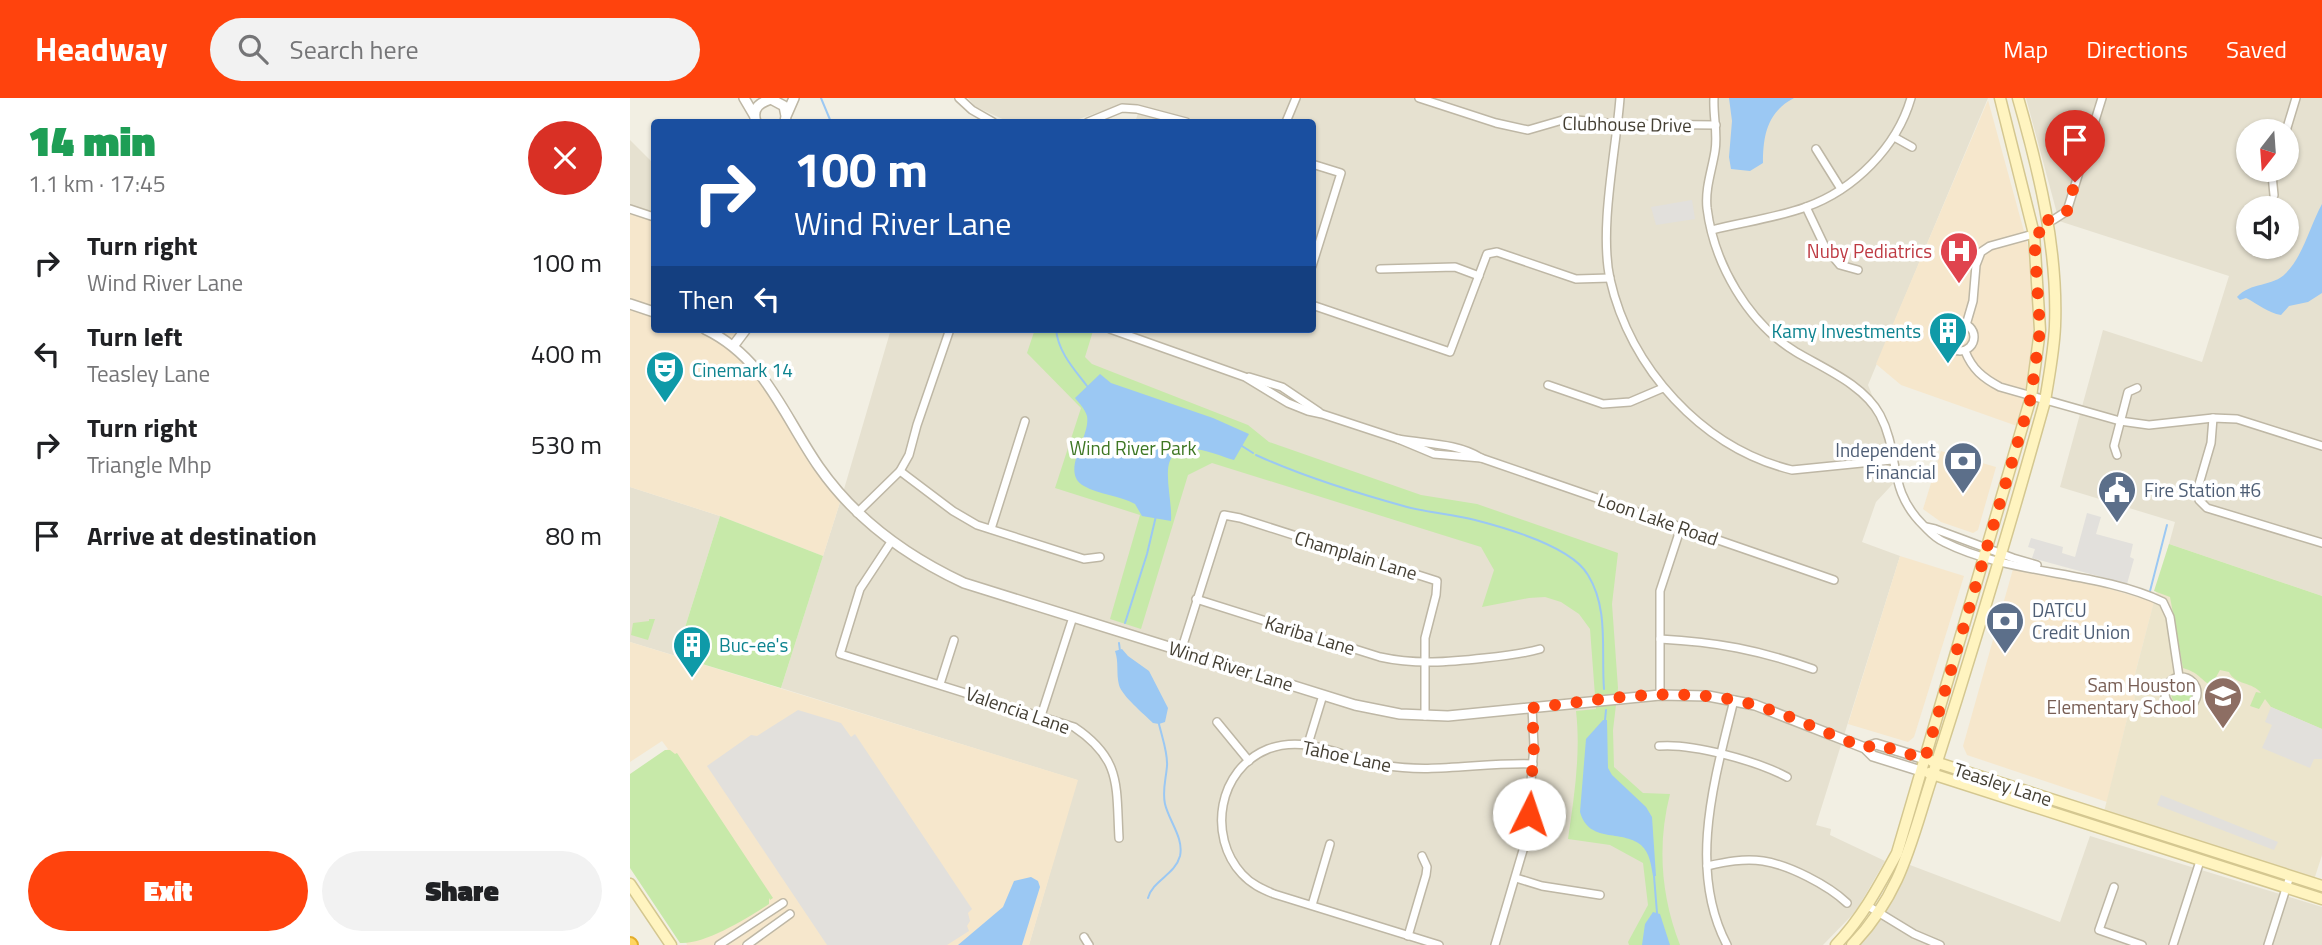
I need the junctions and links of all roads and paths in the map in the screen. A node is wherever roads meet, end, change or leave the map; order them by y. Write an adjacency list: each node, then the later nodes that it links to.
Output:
1 (744, 98): 14 (street)
2 (794, 98): 16 (street)
3 (959, 98): 18 (street)
4 (1296, 98): 21 (street)
5 (1419, 98): 23 (street, Clubhouse Drive)
6 (1620, 98): 23 (street)
7 (1714, 98): 24 (street)
8 (1911, 98): 25 (street)
9 (2000, 98): 37 (main road)
10 (2018, 98): 35 (main road, Teasley Lane)
11 (2102, 98): 35 (street)
12 (2296, 98): 22 (street)
13 (768, 99): 15 (street); 17 (street)
14 (754, 119)
15 (755, 119)
16 (786, 119)
17 (786, 119)
18 (988, 119)
19 (1095, 119): 20 (street)
20 (1173, 119)
21 (1287, 119)
22 (2290, 119)
23 (1618, 124): 24 (street, Clubhouse Drive); 42 (street)
24 (1716, 125): 36 (street)
25 (1894, 137): 26 (street); 30 (street)
26 (1912, 147)
27 (1816, 149): 30 (street)
28 (1316, 165): 38 (street)
29 (2273, 182): 31 (street)
30 (1841, 189): 32 (street)
31 (2274, 195)
32 (1806, 207): 36 (street); 40 (street)
33 (630, 209): 34 (street)
34 (651, 216)
35 (2047, 225): 37 (street); 57 (main road, Teasley Lane)
36 (1712, 230): 63 (street)
37 (2034, 234): 46 (street); 56 (main road)
38 (1316, 252)
39 (1380, 269): 41 (street)
40 (1858, 270)
41 (1479, 276): 42 (street); 44 (street)
42 (1610, 278): 55 (street)
43 (630, 304): 45 (street)
44 (1316, 306)
45 (651, 311)
46 (1966, 325): 52 (street); 52 (street)
47 (712, 333): 51 (street, Wind River Lane)
48 (743, 333): 51 (street)
49 (949, 333): 64 (street)
50 (1121, 333): 66 (street, Loon Lake Road)
51 (734, 345): 65 (street, Wind River Lane)
52 (1965, 351): 56 (street)
53 (1548, 385): 55 (street)
54 (2137, 387): 60 (street)
55 (1663, 388): 63 (street)
56 (2031, 397): 57 (street); 70 (main road)
57 (2045, 401): 60 (street); 72 (main road, Teasley Lane)
58 (2213, 418): 60 (street); 61 (street); 69 (street)
59 (1025, 421): 67 (street)
60 (2120, 421): 62 (street)
61 (2322, 446)
62 (2118, 455)
63 (1892, 460): 70 (street)
64 (900, 471): 65 (street); 67 (street)
65 (858, 513): 68 (street, Wind River Lane)
66 (1681, 527): 73 (street, Loon Lake Road); 76 (street)
67 (990, 529): 71 (street)
68 (891, 542): 75 (street, Wind River Lane); 83 (street, Valencia Lane)
69 (2322, 543)
70 (1986, 553): 72 (street); 95 (main road)
71 (1100, 556)
72 (1999, 557): 82 (street); 97 (main road, Teasley Lane)
73 (1834, 580)
74 (1196, 599): 79 (street); 80 (street, Kariba Lane); 80 (street, Champlain Lane)
75 (1073, 617): 79 (street, Wind River Lane); 88 (street)
76 (1660, 639): 81 (street); 85 (street)
77 (954, 640): 83 (street)
78 (1540, 649): 80 (street, Kariba Lane)
79 (1181, 650): 84 (street, Wind River Lane)
80 (1425, 663): 89 (street, Champlain Lane)
81 (1813, 669)
82 (2179, 677): 82 (street)
83 (940, 684): 88 (street, Valencia Lane)
84 (1323, 695): 89 (street, Wind River Lane); 91 (street)
85 (1660, 695): 86 (street, Wind River Lane); 87 (street, Wind River Lane)
86 (1734, 700): 93 (street, Wind River Lane); 94 (street)
87 (1532, 708): 89 (street, Wind River Lane); 98 (street)
88 (1041, 716): 105 (street, Valencia Lane)
89 (1425, 716)
90 (1217, 722): 96 (street)
91 (1308, 744): 96 (street, Tahoe Lane); 98 (street, Tahoe Lane)
92 (1659, 746): 94 (street)
93 (1865, 748): 95 (street, Wind River Lane); 99 (street, Wind River Lane)
94 (1722, 755): 101 (street); 110 (street)
95 (1925, 759): 97 (main road); 99 (main road)
96 (1249, 761): 121 (street)
97 (1937, 763): 100 (main road); 102 (main road, Teasley Lane)
98 (1532, 764): 112 (street)
99 (1921, 771): 100 (main road, Teasley Lane); 122 (main road)
100 (1933, 775): 103 (main road, Teasley Lane); 122 (main road)
101 (1787, 777)
102 (2058, 802): 103 (main road); 104 (main road, Teasley Lane)
103 (2054, 813): 106 (main road, Teasley Lane)
104 (2137, 827): 106 (main road); 111 (main road, Teasley Lane)
105 (1119, 838)
106 (2140, 841): 109 (main road, Teasley Lane)
107 (1330, 844): 121 (street)
108 (1422, 856): 125 (street)
109 (2200, 861): 116 (main road, Teasley Lane); 137 (street)
110 (1707, 866): 119 (street); 132 (street)
111 (2290, 876): 114 (main road, Teasley Lane); 116 (street)
112 (1516, 877): 117 (street); 131 (street)
113 (630, 884): 126 (main road)
114 (2322, 886)
115 (2114, 887): 136 (street)
116 (2286, 888): 118 (main road, Teasley Lane); 138 (street)
117 (1600, 895)
118 (2322, 899)
119 (1847, 903)
120 (783, 904): 127 (street)
121 (1312, 905): 125 (street)
122 (1873, 909): 133 (main road); 134 (main road); 135 (street)
123 (790, 914): 128 (street)
124 (1084, 936): 129 (street)
125 (1408, 936): 130 (street)
126 (668, 942)
127 (719, 945)
128 (747, 945)
129 (1089, 945)
130 (1438, 945)
131 (1494, 945)
132 (1727, 945)
133 (1836, 945)
134 (1852, 945)
135 (1940, 945)
136 (2142, 945)
137 (2173, 945)
138 (2268, 945)

